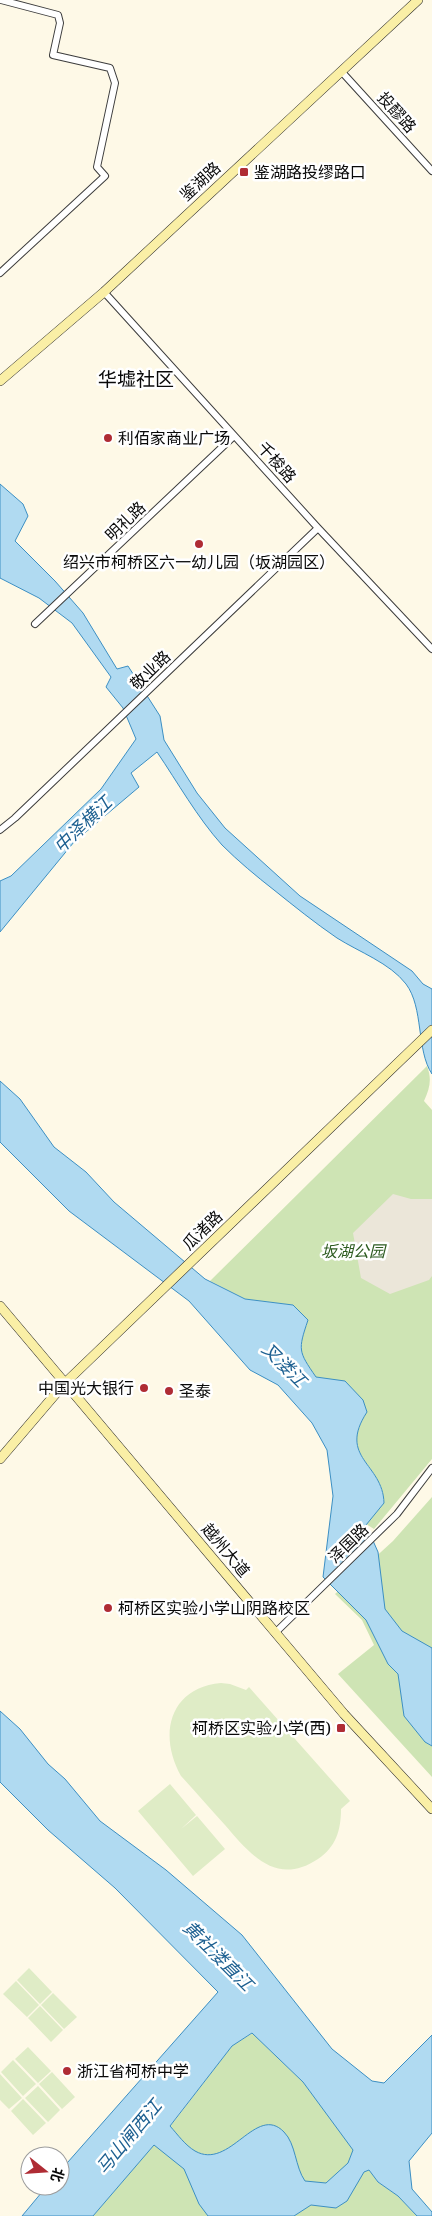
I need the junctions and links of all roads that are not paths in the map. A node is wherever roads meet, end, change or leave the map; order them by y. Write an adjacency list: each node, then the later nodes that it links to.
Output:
1 (0, 0): 5 (street)
2 (418, 0): 3 (street, 鉴湖路)
3 (341, 71): 4 (street, 投醪路); 6 (street, 鉴湖路)
4 (432, 171)
5 (0, 273)
6 (104, 292): 7 (street, 鉴湖路); 8 (street, 千梭路)
7 (0, 381)
8 (234, 436): 9 (street, 千梭路); 10 (street, 明礼路)
9 (318, 528): 11 (street, 千梭路); 12 (street, 敬业路)
10 (35, 624)
11 (432, 649)
12 (0, 830)
13 (432, 1030): 15 (street, 瓜渚路)
14 (0, 1306): 15 (street, 越州大道)
15 (64, 1384): 16 (street, 瓜渚路); 18 (street, 越州大道)
16 (0, 1459)
17 (432, 1468): 18 (street, 泽国路)
18 (276, 1632): 19 (street, 越州大道)
19 (432, 1809)

